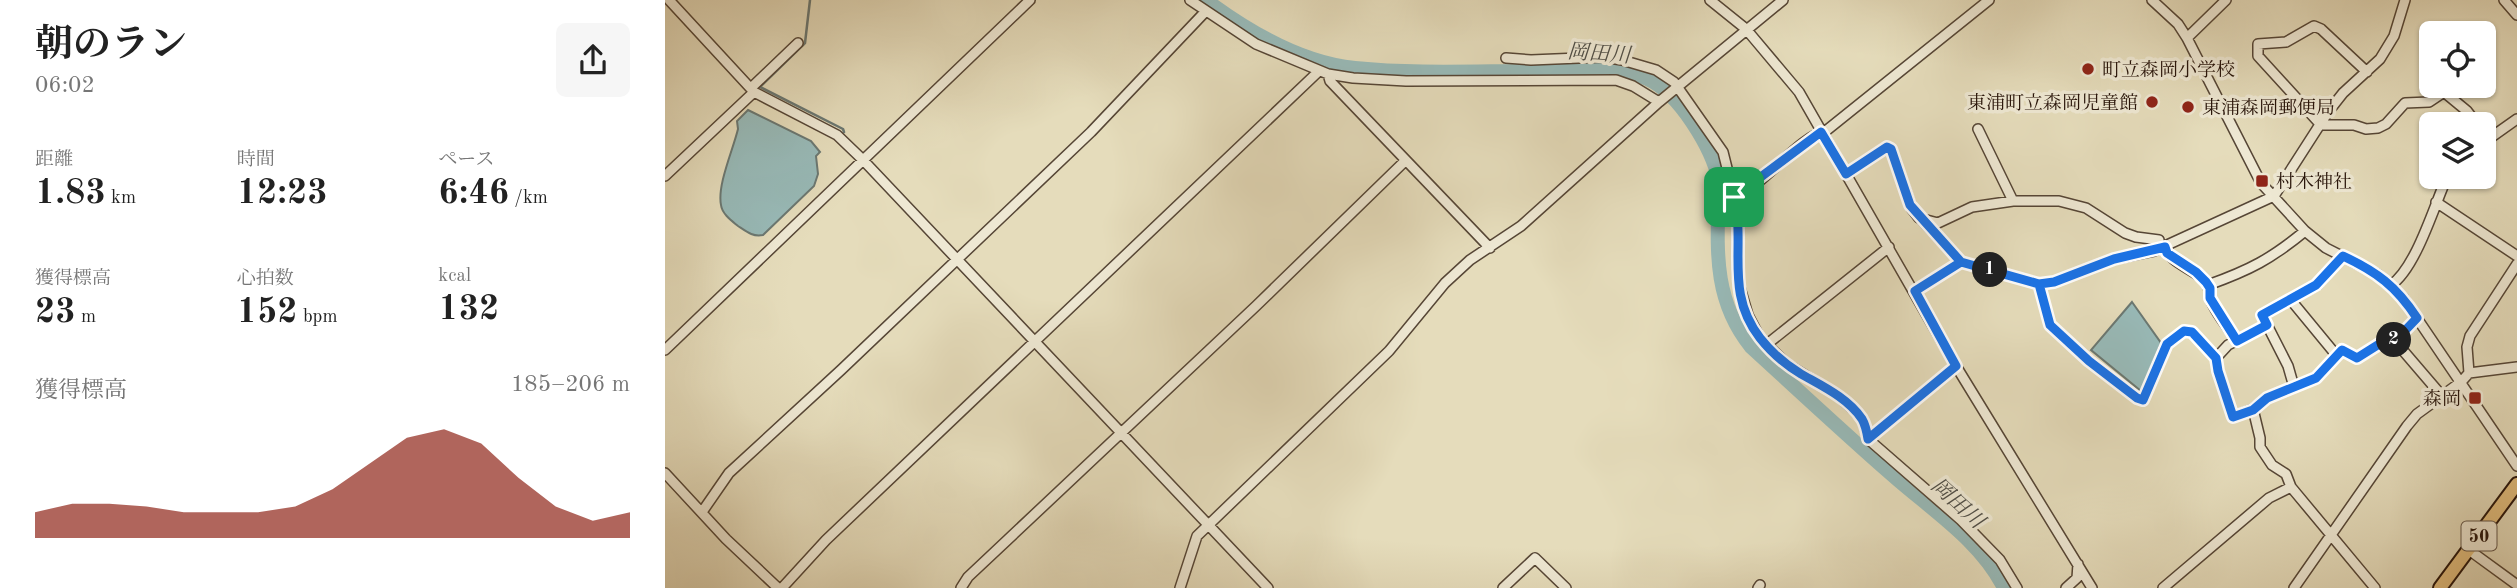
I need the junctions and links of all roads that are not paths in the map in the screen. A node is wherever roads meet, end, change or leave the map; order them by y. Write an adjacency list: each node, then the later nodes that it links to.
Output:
1 (669, 0): 11 (street); 21 (street)
2 (1030, 0): 29 (street)
3 (1190, 0): 12 (street)
4 (1710, 0): 14 (street)
5 (1783, 0): 14 (street)
6 (1989, 0): 28 (street)
7 (2152, 0): 15 (street)
8 (2226, 0): 15 (street)
9 (2402, 1): 18 (street)
10 (2509, 2): 13 (street)
11 (665, 5)
12 (1205, 12): 19 (street); 45 (street)
13 (2517, 15)
14 (1747, 29): 20 (street); 28 (street)
15 (2187, 38): 34 (street)
16 (798, 43): 21 (street)
17 (1506, 58): 20 (street)
18 (2367, 72): 25 (street); 25 (street)
19 (1323, 73): 22 (street); 30 (street); 57 (street)
20 (1677, 87): 22 (street); 35 (street)
21 (753, 89): 29 (street); 32 (street)
22 (1660, 102): 42 (street)
23 (2468, 112): 25 (street)
24 (2517, 119): 27 (street)
25 (2321, 125): 34 (street)
26 (1978, 129): 36 (street)
27 (2496, 131)
28 (1821, 132): 31 (street); 35 (street)
29 (863, 160): 45 (street); 59 (street)
30 (1405, 161): 42 (street); 69 (street)
31 (1846, 174): 38 (street); 41 (street)
32 (665, 176)
33 (2442, 189): 37 (street)
34 (2274, 196): 39 (street); 40 (street)
35 (1734, 197): 58 (street)
36 (2013, 201): 38 (street); 40 (street)
37 (2436, 202): 44 (street); 50 (street)
38 (1919, 218): 46 (street)
39 (2305, 231): 43 (street); 49 (street)
40 (2162, 243): 48 (street); 49 (street)
41 (1889, 247): 51 (street); 58 (street)
42 (1490, 248): 76 (street)
43 (2343, 256): 50 (street); 52 (street)
44 (2517, 256)
45 (956, 258): 57 (street); 75 (street)
46 (1961, 262): 48 (street); 51 (street)
47 (2517, 264): 64 (street)
48 (2039, 284): 61 (street)
49 (2208, 285): 56 (street)
50 (2391, 285): 53 (street)
51 (1915, 291): 62 (street)
52 (2290, 299): 54 (street); 60 (street)
53 (2417, 318): 55 (street); 65 (street)
54 (2267, 325): 56 (street); 66 (street)
55 (2394, 340): 60 (street); 67 (street)
56 (2237, 341): 61 (street)
57 (1033, 342): 69 (street); 81 (street)
58 (1766, 345): 70 (street)
59 (665, 350)
60 (2337, 356): 66 (street)
61 (2216, 358): 68 (street)
62 (1956, 366): 70 (street); 79 (street)
63 (2517, 367): 64 (street)
64 (2469, 373): 65 (street)
65 (2461, 382): 67 (street); 71 (street)
66 (2294, 387): 68 (street)
67 (2442, 396): 77 (street)
68 (2253, 410): 74 (street)
69 (1120, 432): 76 (street); 82 (street)
70 (1868, 439): 87 (street)
71 (2517, 466)
72 (665, 473): 75 (street)
73 (2517, 484): 78 (main road, 50)
74 (2291, 487): 77 (street); 90 (street)
75 (702, 512): 81 (street)
76 (1207, 525): 83 (street); 84 (street)
77 (2330, 534): 91 (street); 92 (street)
78 (2469, 550): 80 (street); 93 (main road, 50)
79 (2078, 564): 88 (street); 89 (street)
80 (2517, 585)
81 (780, 588)
82 (961, 588)
83 (1180, 588)
84 (1268, 588)
85 (1503, 588): 86 (street)
86 (1566, 588)
87 (2017, 588)
88 (2066, 588)
89 (2092, 588)
90 (2162, 588)
91 (2294, 588)
92 (2375, 588)
93 (2440, 588)

